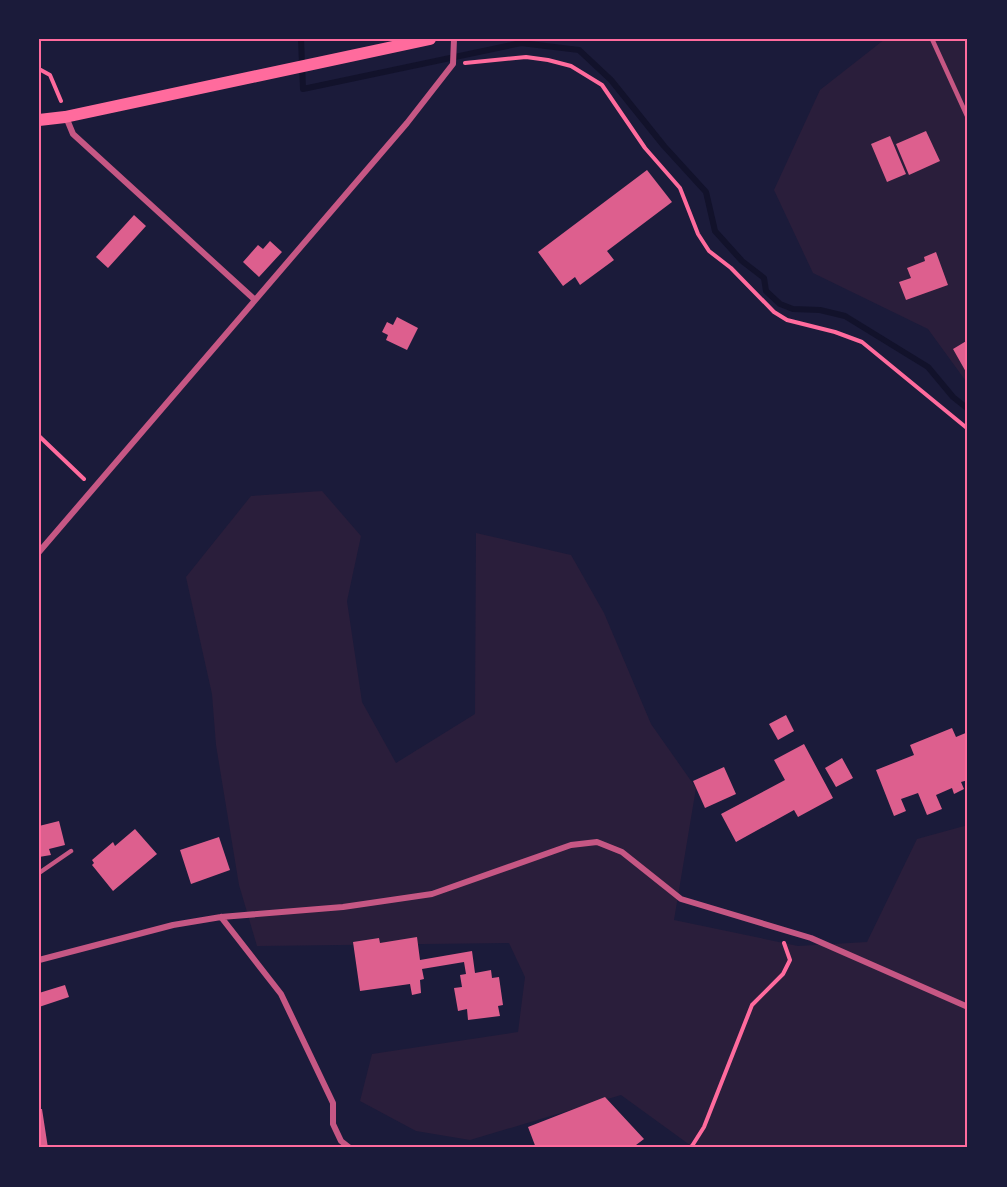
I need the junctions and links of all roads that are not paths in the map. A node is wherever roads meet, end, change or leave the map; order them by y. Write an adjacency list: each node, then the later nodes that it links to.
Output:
1 (430, 39): 4 (main road)
2 (454, 39): 7 (street)
3 (932, 39): 5 (lane)
4 (65, 117): 6 (main road); 7 (street)
5 (968, 118)
6 (39, 120)
7 (255, 300): 8 (street)
8 (39, 552)
9 (70, 851): 10 (lane)
10 (39, 873)
11 (221, 917): 12 (street); 13 (street); 14 (street)
12 (39, 960)
13 (968, 1006)
14 (350, 1148)

